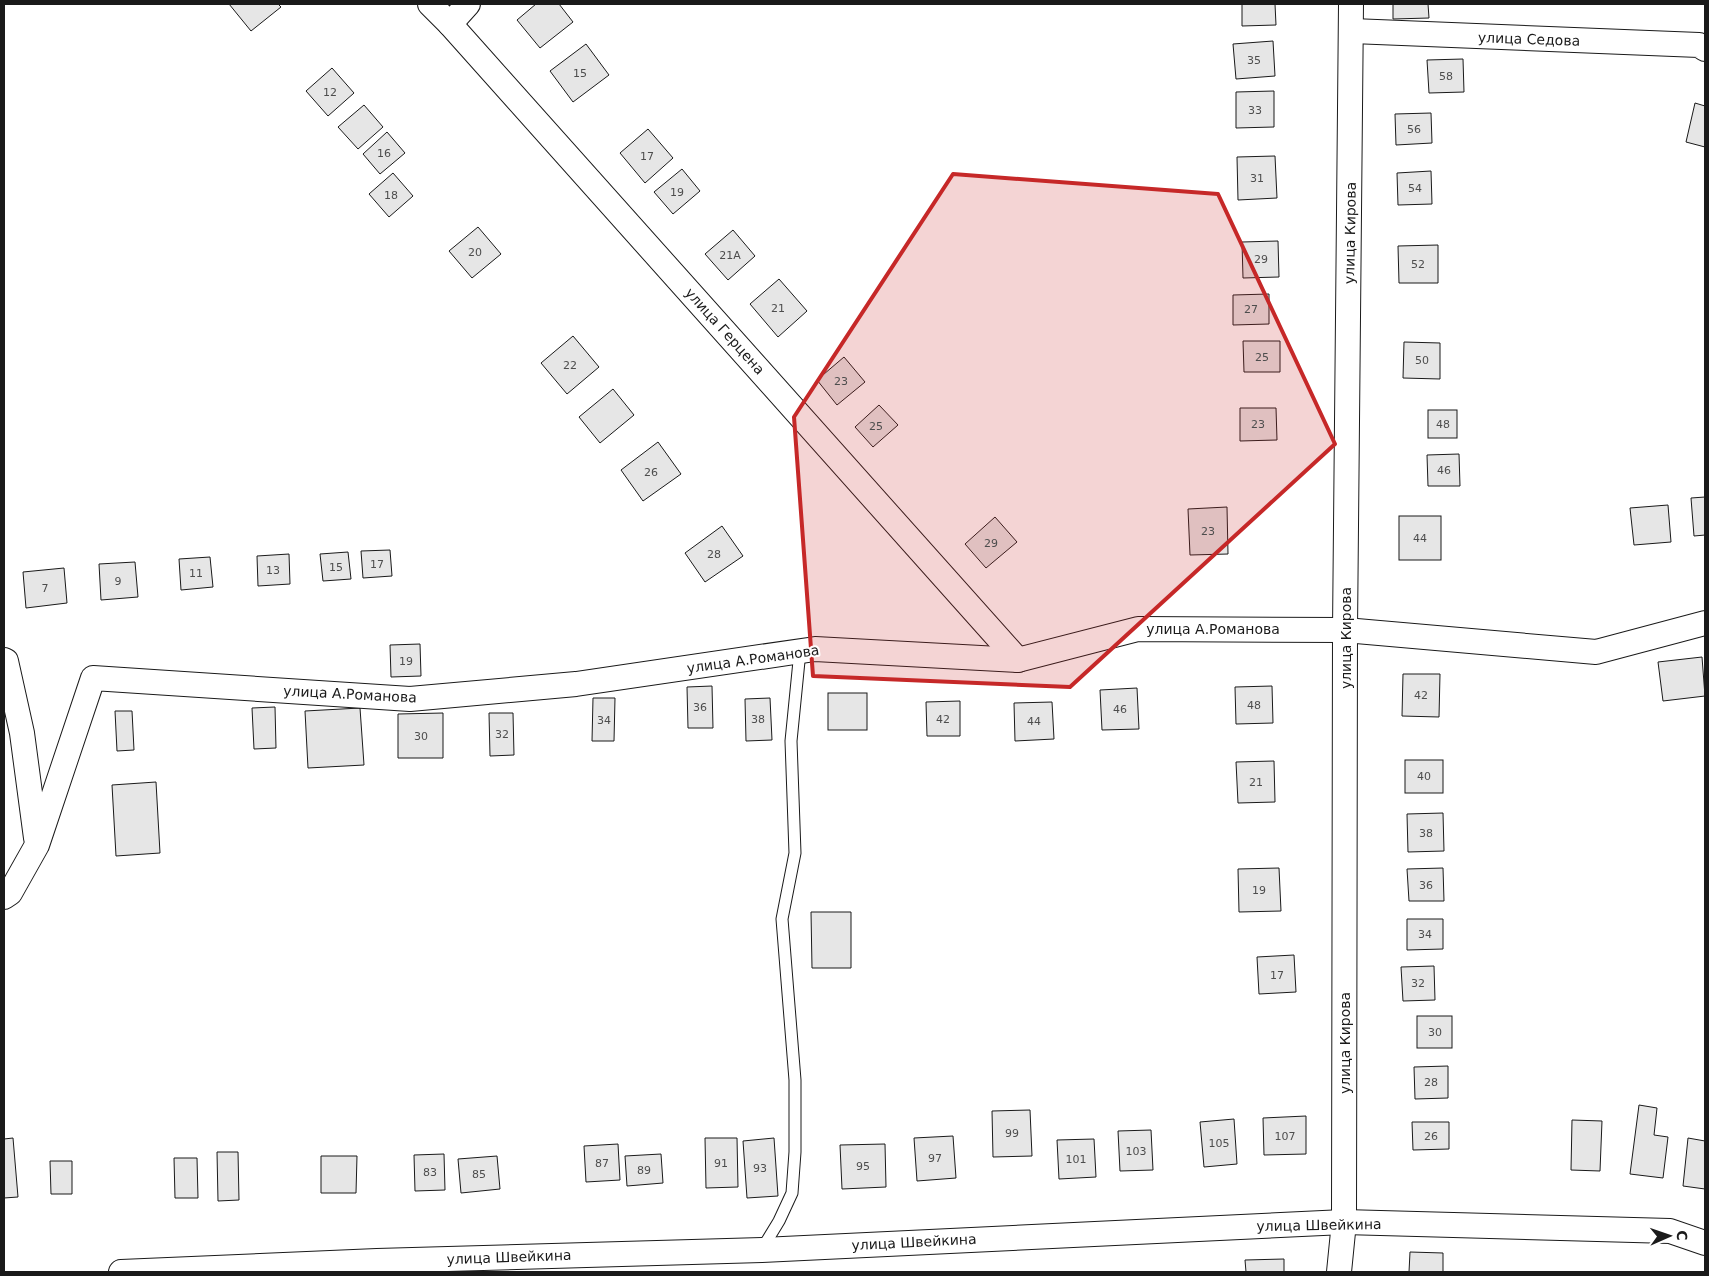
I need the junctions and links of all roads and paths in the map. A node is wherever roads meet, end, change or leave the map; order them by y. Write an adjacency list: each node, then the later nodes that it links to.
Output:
1 (430, 4): 4 (street, улица Герцена)
2 (468, 4): 4 (street)
3 (1351, 4): 5 (street, улица Кирова)
4 (450, 24): 11 (street, улица Герцена)
5 (1352, 32): 6 (street, улица Седова); 8 (street, улица Кирова)
6 (1705, 49)
7 (1705, 623): 8 (street, улица А.Романова)
8 (1345, 630): 11 (street, улица А.Романова); 14 (street, улица Кирова)
9 (800, 651): 11 (street, улица А.Романова); 12 (street, улица А.Романова); 16 (lane)
10 (4, 660): 12 (street)
11 (1018, 660)
12 (37, 845): 13 (street, улица А.Романова)
13 (4, 897)
14 (1344, 1222): 15 (street, улица Швейкина); 16 (street, улица Швейкина); 19 (street, улица Кирова)
15 (1705, 1243)
16 (762, 1250): 17 (street, улица Швейкина)
17 (377, 1266): 18 (street, улица Швейкина)
18 (120, 1272)
19 (1339, 1272)

